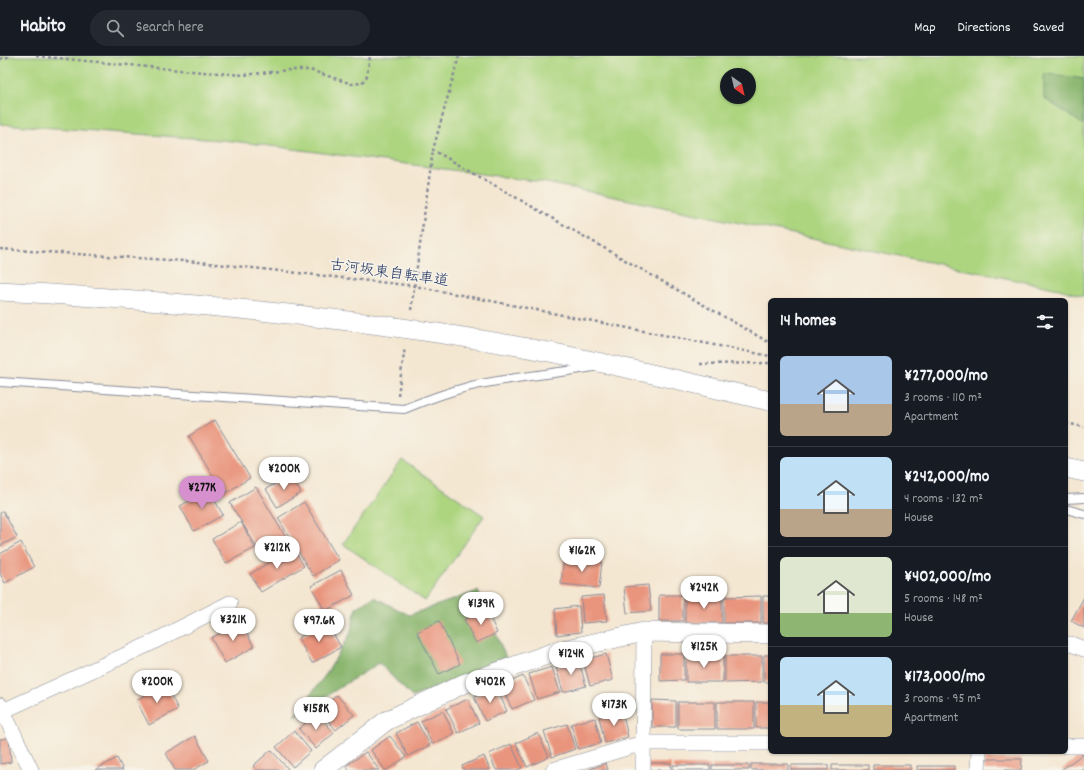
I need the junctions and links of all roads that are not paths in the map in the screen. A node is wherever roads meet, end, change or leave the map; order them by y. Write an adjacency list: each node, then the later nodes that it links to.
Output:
1 (0, 291): 2 (street)
2 (609, 364): 3 (lane); 4 (street)
3 (0, 382)
4 (768, 401)
5 (1068, 468): 6 (street)
6 (1084, 472)
7 (1084, 498): 8 (lane)
8 (1068, 499)
9 (1068, 510): 10 (lane)
10 (1084, 514)
11 (230, 603): 16 (street)
12 (644, 632): 13 (street); 17 (street); 23 (street)
13 (768, 634)
14 (1068, 644): 15 (street)
15 (1084, 649)
16 (2, 708): 22 (street)
17 (644, 743): 18 (street); 24 (street); 25 (street)
18 (768, 743)
19 (1068, 746): 20 (street)
20 (1084, 746)
21 (979, 754): 26 (street)
22 (31, 770)
23 (323, 770)
24 (554, 770)
25 (643, 770)
26 (978, 770)

